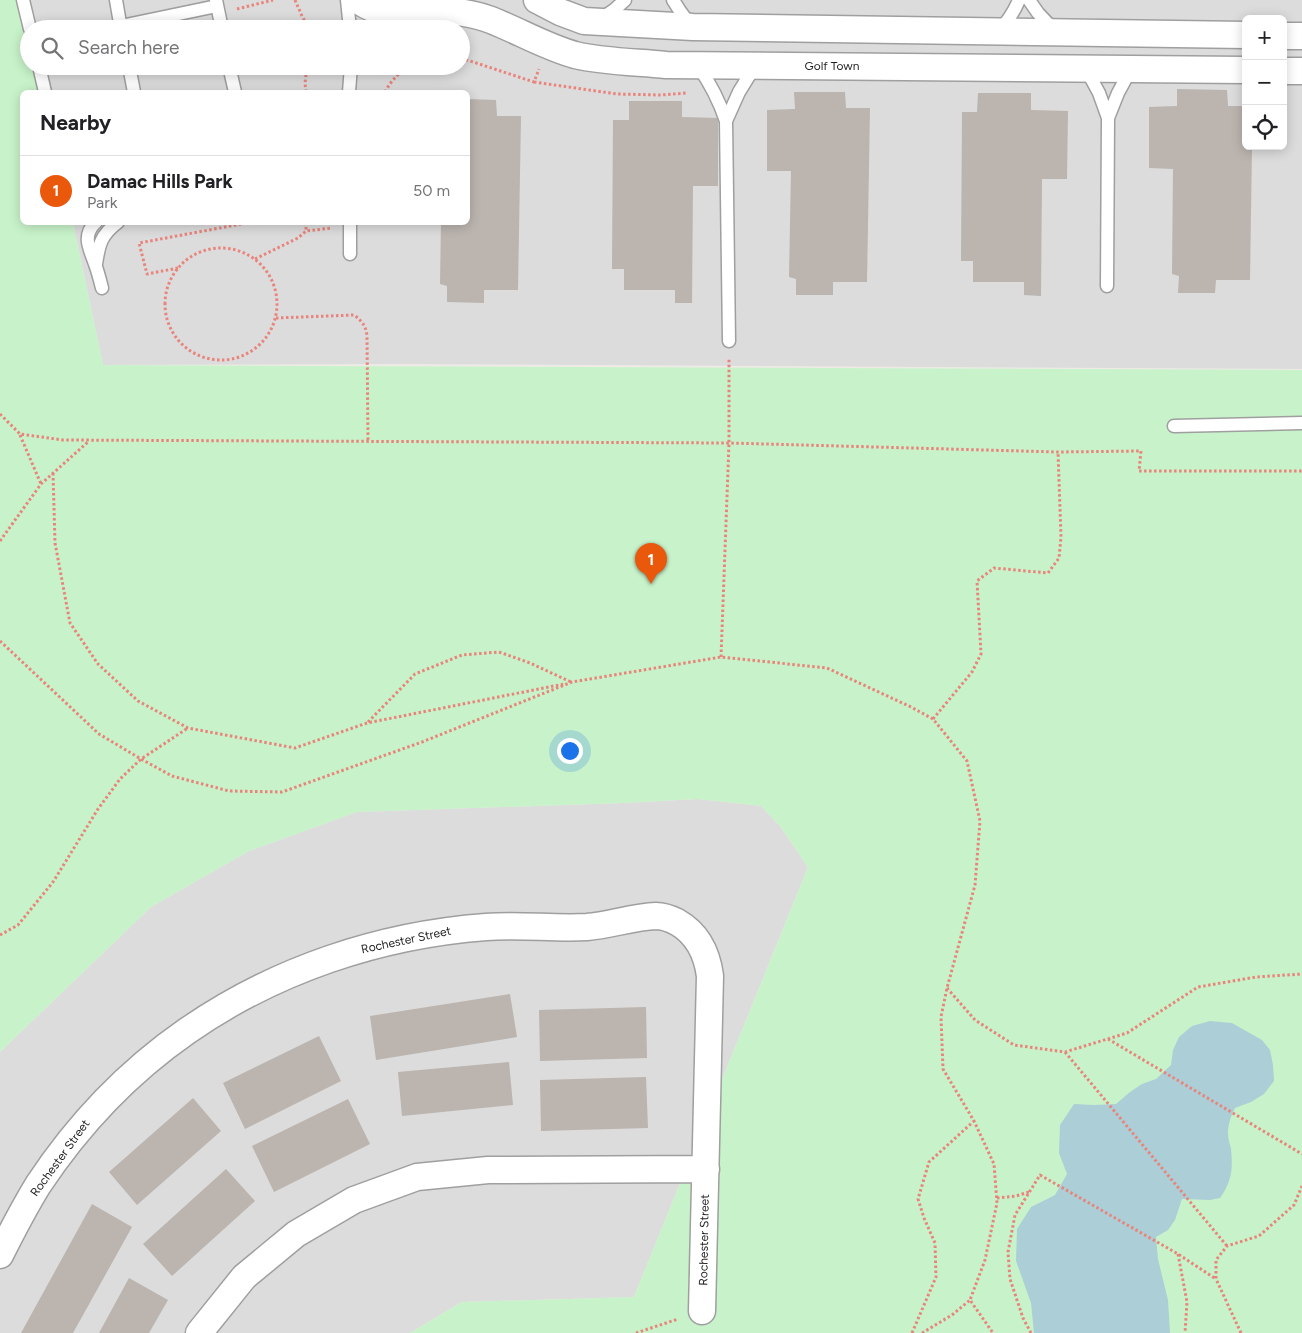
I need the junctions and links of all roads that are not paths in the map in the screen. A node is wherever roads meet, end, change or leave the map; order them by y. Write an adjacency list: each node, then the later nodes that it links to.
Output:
1 (23, 0): 12 (lane)
2 (116, 0): 13 (lane)
3 (347, 0): 16 (lane)
4 (359, 0): 10 (street)
5 (537, 0): 17 (street)
6 (625, 0): 17 (lane)
7 (673, 0): 18 (lane)
8 (1019, 0): 19 (lane)
9 (1029, 0): 20 (lane)
10 (434, 4): 24 (street, Golf Town)
11 (218, 7): 14 (lane); 15 (lane)
12 (28, 20)
13 (120, 20)
14 (158, 20)
15 (220, 20)
16 (349, 20)
17 (594, 22): 18 (street)
18 (693, 28): 19 (street)
19 (997, 32): 20 (street)
20 (1058, 33): 21 (street)
21 (1242, 35)
22 (1287, 36): 23 (street)
23 (1302, 36)
24 (697, 65): 25 (street, Golf Town); 41 (lane)
25 (755, 66): 26 (street, Golf Town); 41 (lane)
26 (1086, 68): 27 (street, Golf Town); 40 (lane)
27 (1132, 69): 28 (street, Golf Town); 40 (lane)
28 (1242, 70)
29 (1287, 71): 30 (street)
30 (1302, 71)
31 (40, 75): 36 (lane)
32 (130, 75): 37 (lane)
33 (231, 75): 38 (lane)
34 (350, 75): 39 (lane)
35 (355, 75): 39 (lane)
36 (44, 90)
37 (134, 90)
38 (235, 90)
39 (349, 90)
40 (1108, 118): 47 (lane)
41 (726, 121): 49 (lane)
42 (93, 225): 46 (lane)
43 (115, 225): 46 (lane)
44 (350, 225): 45 (lane)
45 (350, 254)
46 (96, 264): 48 (lane)
47 (1107, 286)
48 (102, 288)
49 (730, 341)
50 (1302, 423): 51 (lane)
51 (1174, 426)
52 (706, 1169): 53 (street, Rochester Street); 54 (street, Rochester Street); 55 (street)
53 (0, 1255)
54 (702, 1311)
55 (199, 1333)

